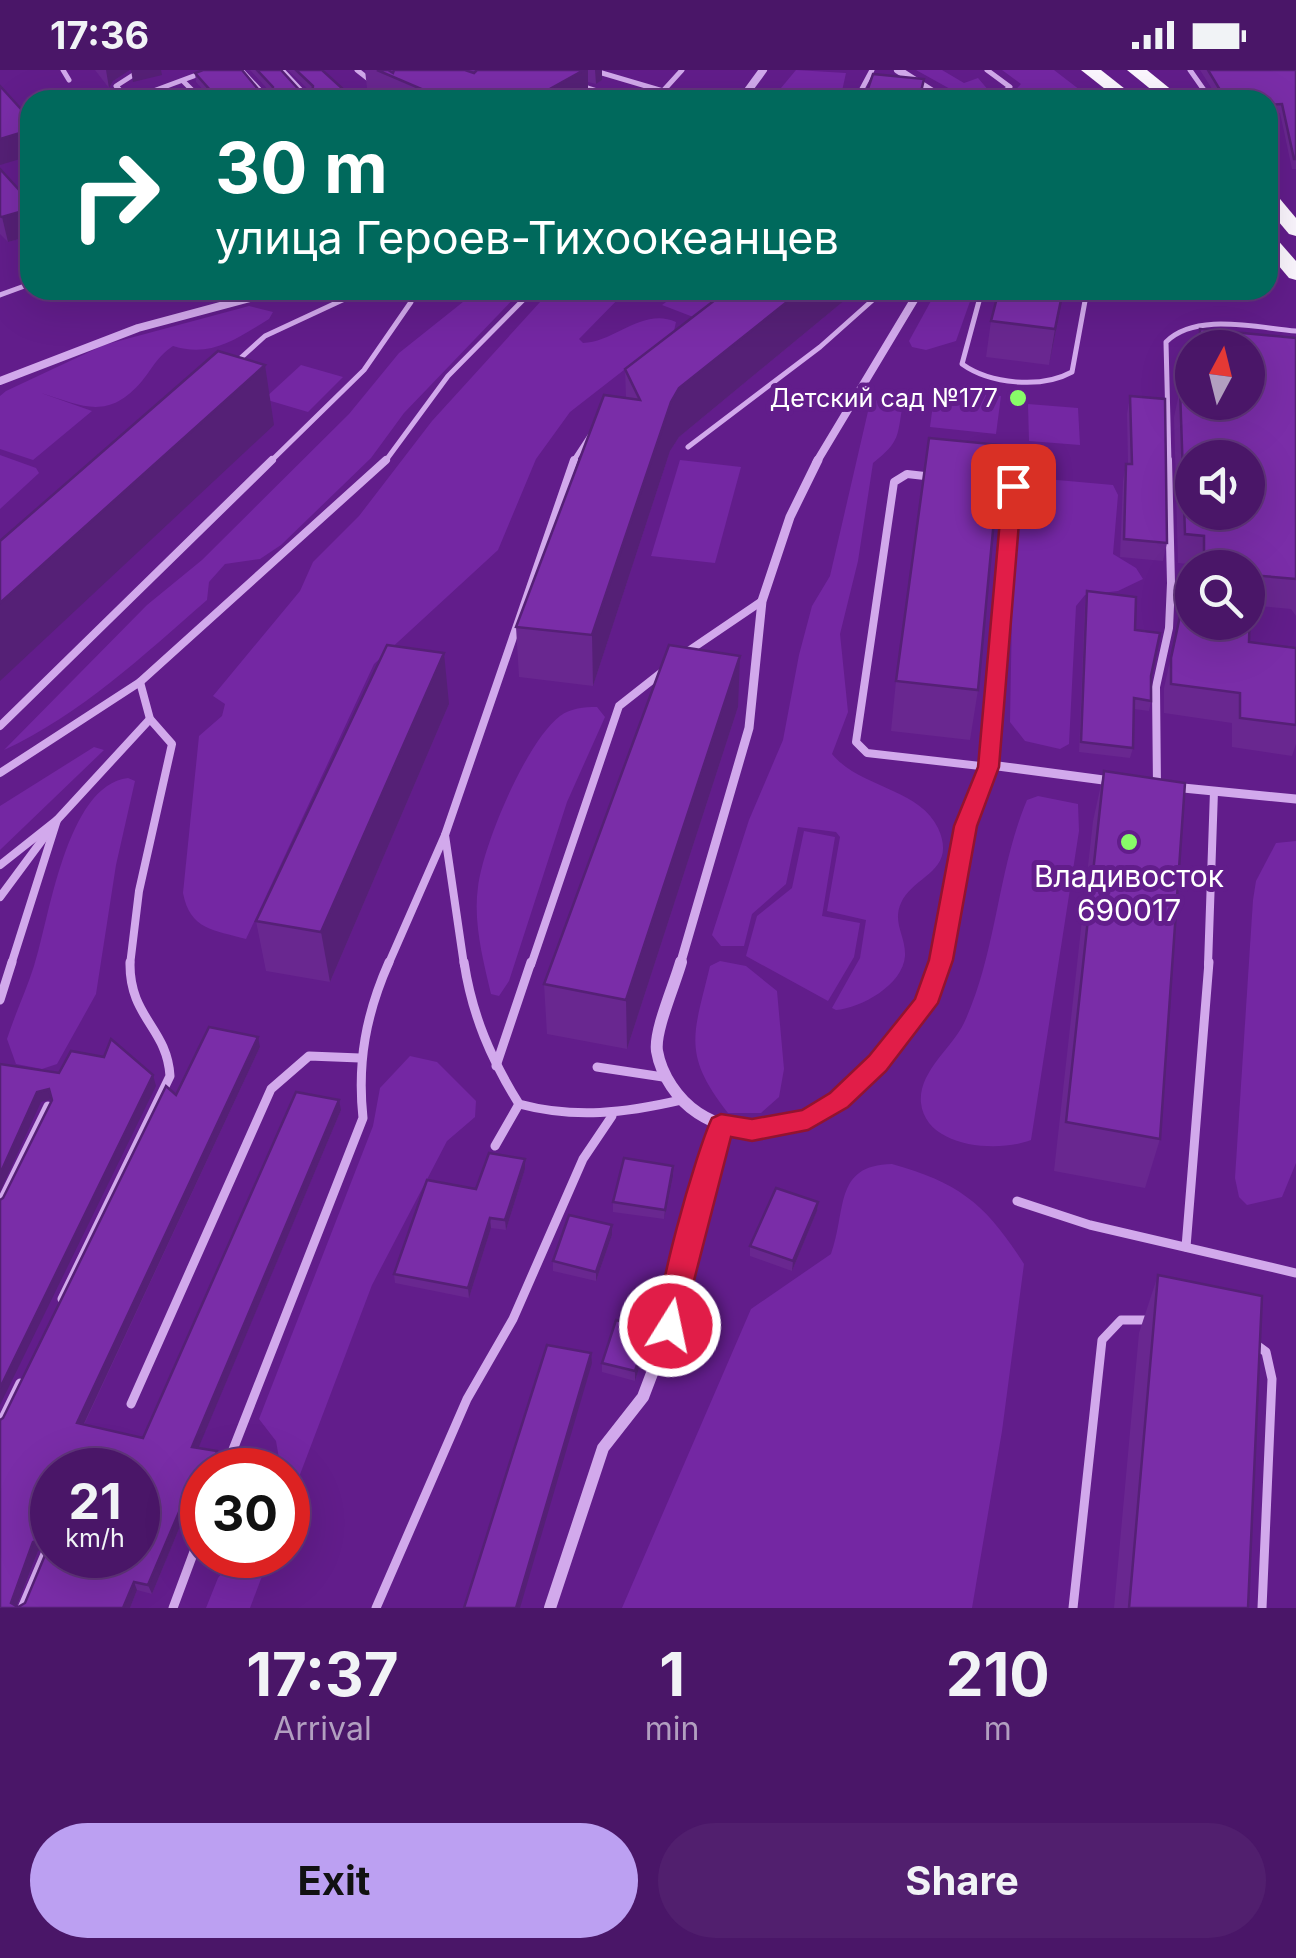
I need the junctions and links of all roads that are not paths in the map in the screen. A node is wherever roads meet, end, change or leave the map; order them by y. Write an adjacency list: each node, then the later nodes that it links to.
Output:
1 (63, 70): 14 (lane)
2 (141, 70): 18 (lane)
3 (210, 70): 15 (lane)
4 (240, 70): 21 (lane)
5 (282, 70): 22 (lane)
6 (358, 70): 17 (lane)
7 (592, 70): 24 (lane)
8 (682, 70): 25 (lane)
9 (763, 70): 26 (street)
10 (898, 70): 27 (street)
11 (987, 70): 28 (lane)
12 (1090, 70): 29 (highway)
13 (1136, 70): 30 (highway)
14 (68, 80)
15 (182, 81): 19 (lane); 20 (lane)
16 (570, 82): 23 (lane)
17 (379, 88)
18 (120, 90)
19 (157, 90)
20 (191, 90)
21 (259, 90)
22 (301, 90)
23 (594, 90)
24 (660, 90)
25 (664, 90)
26 (748, 90)
27 (929, 90)
28 (1006, 90)
29 (1117, 90)
30 (1162, 90)
31 (1278, 209): 32 (highway)
32 (1296, 230)
33 (1278, 253): 34 (highway)
34 (1296, 274)
35 (239, 300): 45 (street)
36 (342, 300): 44 (lane)
37 (411, 300): 51 (lane)
38 (524, 300): 49 (lane)
39 (873, 300): 47 (lane)
40 (915, 300): 48 (street)
41 (979, 300): 42 (lane)
42 (1084, 300)
43 (1296, 332): 56 (lane)
44 (227, 370)
45 (0, 381)
46 (600, 425): 60 (lane)
47 (688, 447)
48 (762, 601): 65 (lane); 67 (street)
49 (140, 682): 50 (lane); 53 (lane)
50 (150, 720): 59 (lane); 78 (lane)
51 (0, 726)
52 (988, 767): 52 (lane); 54 (street); 72 (street)
53 (0, 772)
54 (1129, 783)
55 (1143, 784): 56 (street)
56 (1157, 786): 57 (street)
57 (1214, 790): 58 (street); 76 (lane)
58 (1296, 798)
59 (57, 820): 61 (lane); 62 (lane); 63 (lane)
60 (445, 835): 64 (lane); 65 (lane)
61 (0, 865)
62 (0, 897)
63 (0, 1000)
64 (360, 1058): 82 (lane); 84 (lane)
65 (496, 1066): 69 (lane)
66 (597, 1067): 67 (lane)
67 (663, 1077): 68 (street)
68 (681, 1100): 71 (lane); 72 (street)
69 (519, 1104): 71 (lane); 73 (lane)
70 (48, 1106): 75 (lane)
71 (612, 1116): 89 (lane)
72 (721, 1125): 90 (street)
73 (495, 1146)
74 (1018, 1201): 76 (lane)
75 (0, 1204)
76 (1186, 1248): 77 (lane)
77 (1296, 1273)
78 (57, 1308)
79 (1162, 1322): 91 (lane)
80 (1237, 1337): 92 (lane)
81 (24, 1376): 83 (lane)
82 (131, 1404)
83 (0, 1424)
84 (234, 1448)
85 (35, 1578): 87 (lane)
86 (184, 1578): 88 (lane)
87 (22, 1608)
88 (173, 1608)
89 (376, 1608)
90 (550, 1608)
91 (1073, 1608)
92 (1262, 1608)

